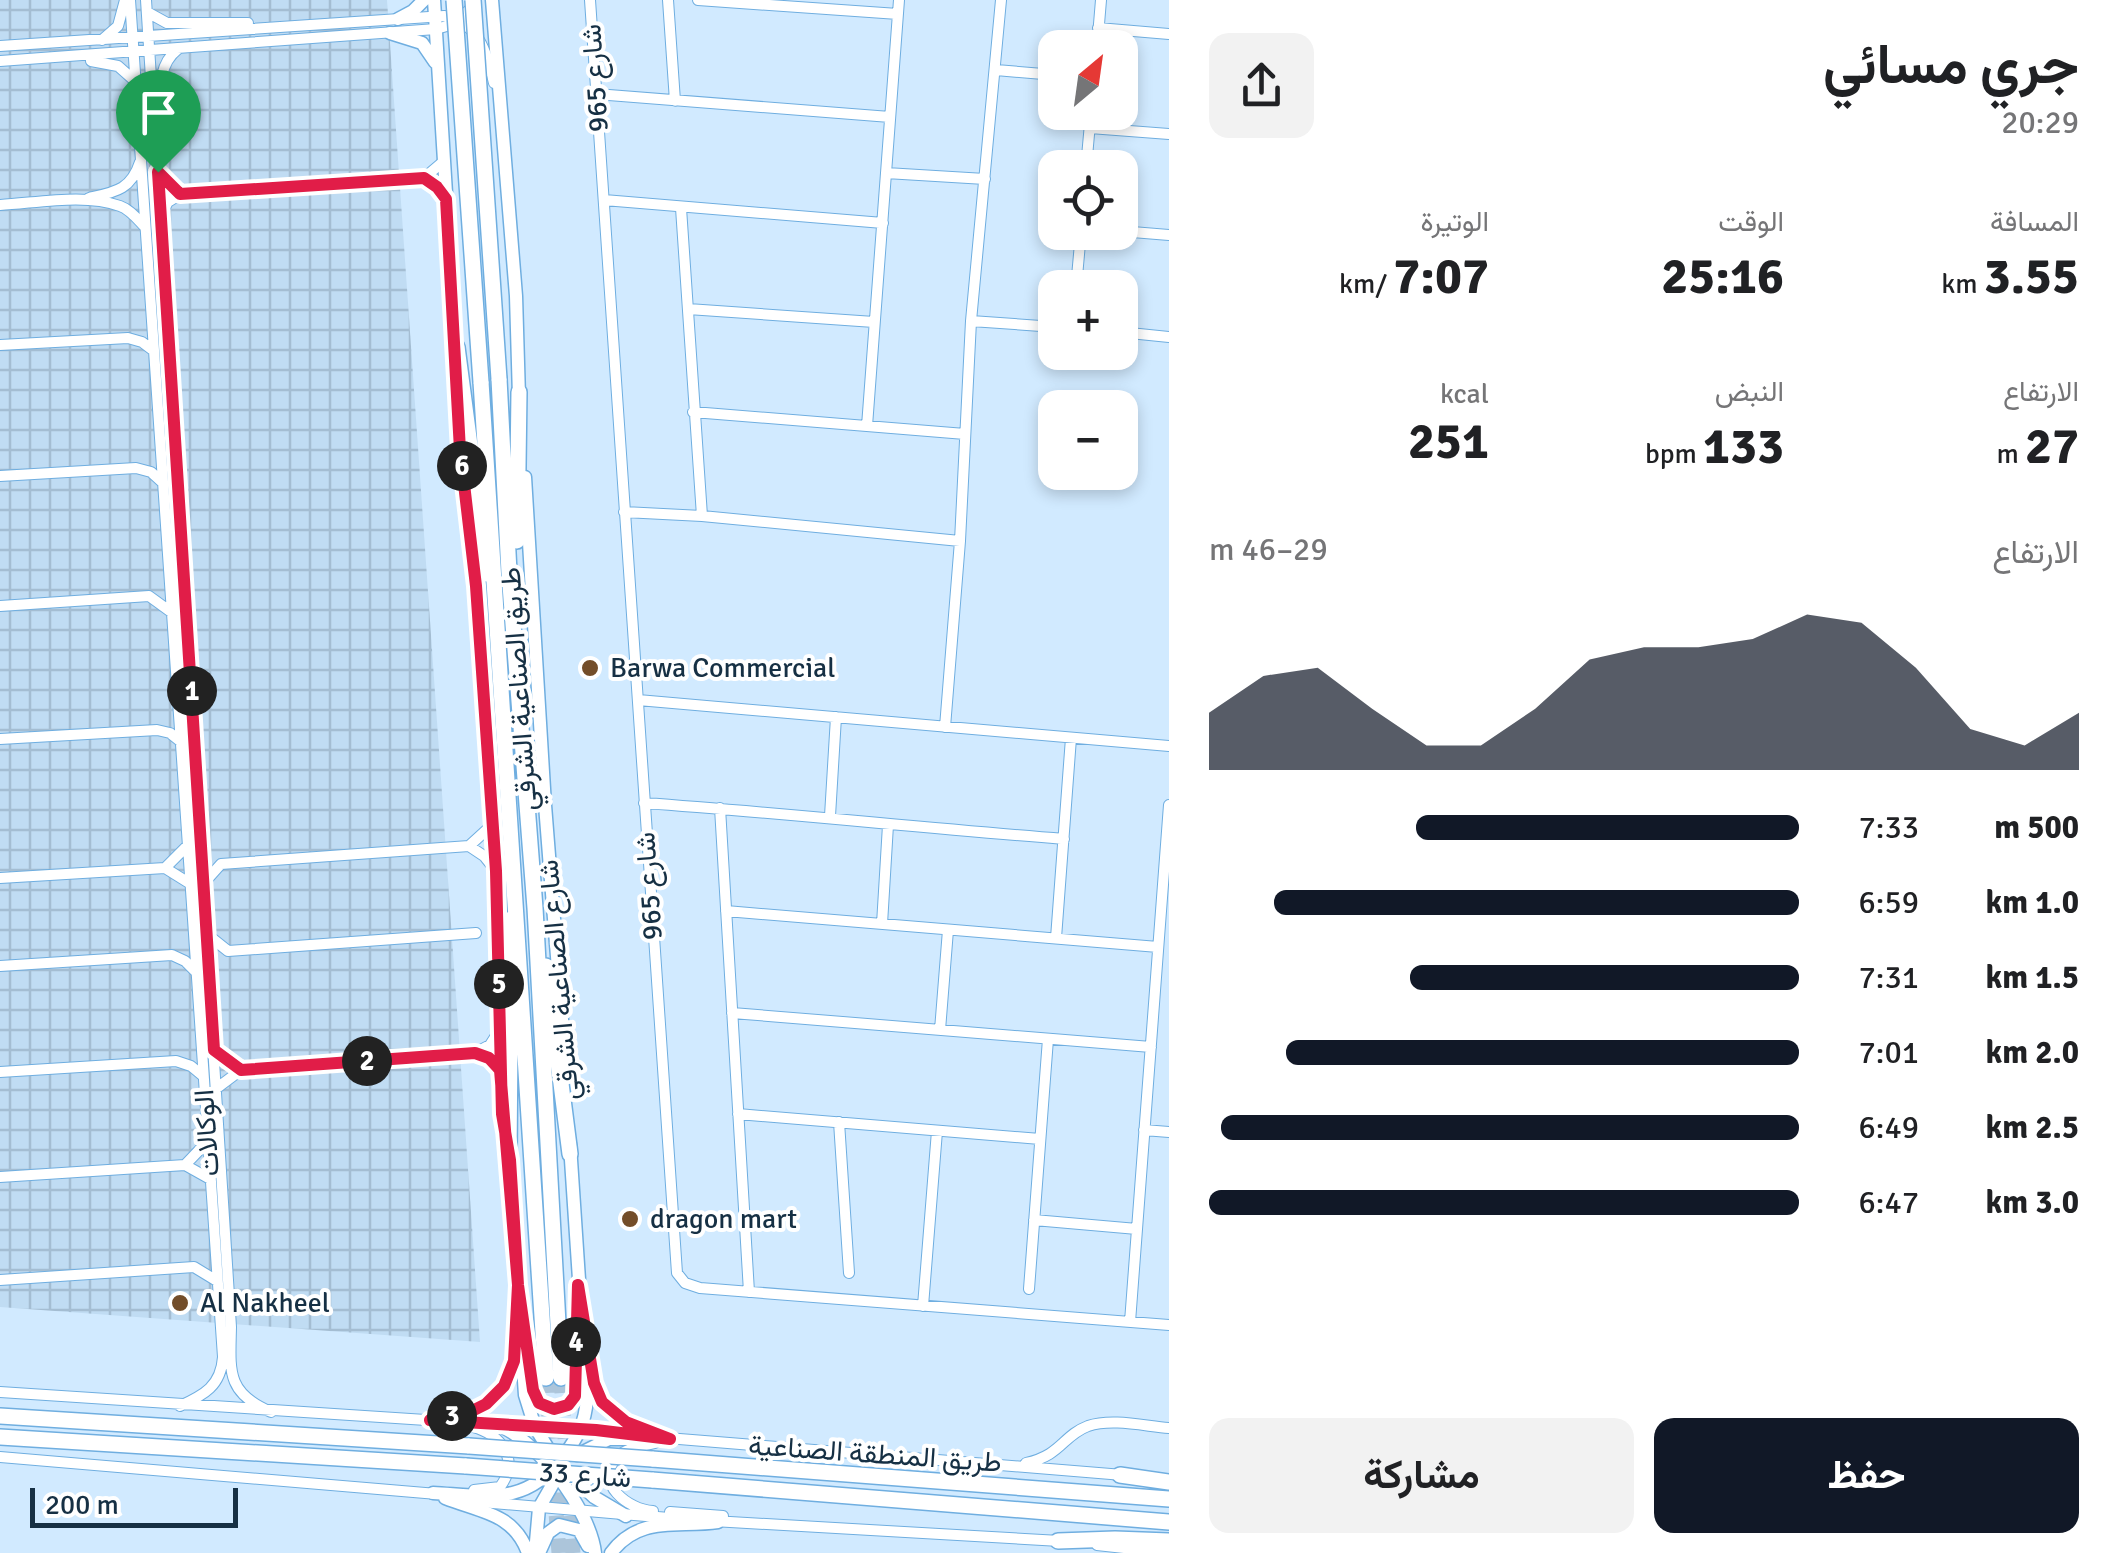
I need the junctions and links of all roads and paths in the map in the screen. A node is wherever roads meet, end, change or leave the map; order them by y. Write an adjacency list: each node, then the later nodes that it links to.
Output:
1 (128, 0): 23 (street, الوكالات); 24 (street, الوكالات)
2 (424, 0): 15 (main road)
3 (434, 0): 17 (main road, طريق الصناعية الشرقي)
4 (454, 0): 86 (highway, طريق الصناعية الشرقي, bridge)
5 (475, 0): 16 (street); 85 (highway, طريق الصناعية الشرقي, bridge)
6 (492, 0): 36 (main road, طريق الصناعية الشرقي)
7 (590, 0): 35 (street, شارع 965)
8 (668, 0): 37 (street)
9 (698, 0): 14 (street)
10 (899, 0): 14 (street)
11 (1001, 0): 31 (street)
12 (1101, 0): 19 (street)
13 (146, 6): 18 (street); 22 (street, الوكالات)
14 (898, 14): 38 (street)
15 (398, 19): 17 (street); 18 (street)
16 (459, 20): 17 (street); 36 (street)
17 (436, 22): 20 (street); 33 (main road, طريق الصناعية الشرقي)
18 (269, 26): 22 (street)
19 (1098, 28): 21 (street)
20 (390, 33): 26 (street); 33 (main road)
21 (1169, 34)
22 (148, 38): 23 (street); 27 (street, الوكالات)
23 (132, 39): 24 (street); 28 (street, الوكالات)
24 (101, 41): 25 (street)
25 (0, 46)
26 (178, 49): 27 (street); 41 (street, الوكالات)
27 (149, 52): 28 (street); 41 (street, الوكالات)
28 (134, 53): 29 (street); 34 (street, الوكالات)
29 (70, 57): 30 (street); 34 (street)
30 (0, 61)
31 (996, 70): 32 (street); 47 (street)
32 (1038, 74)
33 (439, 80): 36 (main road); 43 (main road, طريق الصناعية الشرقي)
34 (136, 82): 42 (street, الوكالات)
35 (596, 94): 37 (street); 50 (street, شارع 965)
36 (498, 99): 70 (main road, طريق الصناعية الشرقي)
37 (675, 102): 38 (street)
38 (890, 117): 45 (street)
39 (1116, 130): 40 (street)
40 (1169, 134)
41 (156, 155): 44 (street, الوكالات)
42 (141, 158): 51 (street); 56 (street, الوكالات)
43 (444, 161): 46 (street); 49 (main road, طريق الصناعية الشرقي)
44 (158, 172): 48 (street); 54 (street, الوكالات)
45 (886, 173): 47 (street); 55 (street)
46 (424, 178): 48 (street); 49 (street)
47 (985, 179): 61 (street)
48 (180, 194): 54 (street)
49 (446, 199): 68 (main road, طريق الصناعية الشرقي)
50 (604, 200): 53 (street); 78 (street, شارع 965)
51 (78, 201): 52 (street); 56 (street)
52 (0, 205)
53 (682, 208): 55 (street); 59 (street)
54 (160, 215): 106 (street, الوكالات)
55 (882, 223): 62 (street)
56 (146, 227): 60 (street, الوكالات)
57 (1138, 232): 58 (street)
58 (1169, 235)
59 (688, 308): 62 (street); 71 (street)
60 (152, 320): 66 (street); 69 (street, الوكالات)
61 (971, 321): 63 (street); 73 (street)
62 (874, 322): 72 (street)
63 (1038, 326)
64 (1138, 334): 65 (street)
65 (1169, 337)
66 (128, 338): 67 (street); 69 (street)
67 (0, 345)
68 (456, 347): 86 (highway); 101 (main road, طريق الصناعية الشرقي)
69 (154, 351): 74 (street, الوكالات)
70 (519, 392): 85 (highway); 97 (main road, طريق الصناعية الشرقي)
71 (694, 412): 72 (street); 79 (street)
72 (866, 426): 73 (street)
73 (965, 434): 80 (street)
74 (160, 446): 75 (street); 77 (street, الوكالات)
75 (136, 468): 76 (street); 77 (street)
76 (0, 476)
77 (162, 482): 81 (street, الوكالات)
78 (624, 512): 79 (street); 87 (street, شارع 965)
79 (702, 516): 80 (street)
80 (960, 541): 90 (street)
81 (169, 576): 82 (street); 84 (street, الوكالات)
82 (149, 596): 83 (street); 84 (street)
83 (0, 606)
84 (171, 612): 88 (street, الوكالات)
85 (514, 615): 115 (highway, طريق الصناعية الشرقي)
86 (496, 617): 112 (highway, طريق الصناعية الشرقي)
87 (638, 700): 89 (street); 96 (street, شارع 965)
88 (178, 709): 91 (street); 94 (street, الوكالات)
89 (836, 717): 90 (street); 100 (street)
90 (945, 727): 92 (street)
91 (157, 730): 93 (street); 94 (street)
92 (1071, 738): 95 (street); 103 (street)
93 (0, 739)
94 (180, 741): 104 (street, الوكالات)
95 (1169, 746)
96 (644, 802): 99 (street); 165 (street, شارع 965)
97 (545, 805): 150 (main road, شارع الصناعية الشرقي)
98 (1169, 805): 110 (street)
99 (720, 808): 100 (street); 116 (street)
100 (830, 816): 102 (street)
101 (492, 825): 105 (street); 109 (main road, طريق الصناعية الشرقي)
102 (888, 825): 103 (street); 117 (street)
103 (1064, 839): 122 (street)
104 (187, 846): 108 (street); 113 (street, الوكالات)
105 (469, 846): 107 (street); 109 (street)
106 (202, 848): 107 (street); 114 (street, الوكالات)
107 (222, 864): 114 (street)
108 (165, 868): 111 (street); 113 (street)
109 (496, 871): 130 (main road, طريق الصناعية الشرقي)
110 (1166, 875): 123 (street)
111 (0, 878)
112 (513, 880): 115 (highway, طريق الصناعية الشرقي); 151 (highway)
113 (190, 883): 120 (street, الوكالات)
114 (204, 883): 121 (street, الوكالات)
115 (535, 908): 150 (highway)
116 (726, 912): 117 (street); 129 (street)
117 (882, 924): 118 (street)
118 (948, 930): 122 (street); 131 (street)
119 (476, 933): 124 (street)
120 (193, 934): 125 (street); 128 (street, الوكالات)
121 (207, 934): 124 (street); 127 (street, الوكالات)
122 (1056, 938): 123 (street)
123 (1158, 947): 134 (street)
124 (228, 951): 127 (street)
125 (172, 956): 126 (street); 128 (street)
126 (0, 966)
127 (209, 969): 135 (street, الوكالات)
128 (195, 971): 133 (street, الوكالات)
129 (732, 1012): 131 (street); 143 (street)
130 (499, 1030): 136 (street); 139 (main road, طريق الصناعية الشرقي)
131 (940, 1030): 132 (street)
132 (1048, 1038): 134 (street); 148 (street)
133 (200, 1041): 137 (street); 141 (street, الوكالات)
134 (1150, 1047): 145 (street)
135 (214, 1050): 138 (street); 142 (street, الوكالات)
136 (475, 1053): 138 (street); 139 (street)
137 (176, 1060): 140 (street); 141 (street)
138 (241, 1070): 142 (street)
139 (500, 1070): 151 (main road, طريق الصناعية الشرقي)
140 (0, 1072)
141 (203, 1076): 149 (street, الوكالات)
142 (217, 1088): 170 (street, الوكالات)
143 (738, 1114): 144 (street); 165 (street)
144 (839, 1122): 146 (street); 159 (street)
145 (1144, 1130): 147 (street); 156 (street)
146 (937, 1131): 148 (street); 166 (street)
147 (1169, 1132)
148 (1040, 1140): 155 (street)
149 (207, 1142): 152 (street); 154 (street, الوكالات)
150 (570, 1154): 163 (main road)
151 (510, 1160): 162 (main road, طريق الصناعية الشرقي)
152 (185, 1165): 153 (street); 154 (street)
153 (0, 1177)
154 (210, 1179): 157 (street, الوكالات)
155 (1034, 1220): 156 (street); 164 (street)
156 (1137, 1228): 167 (street)
157 (214, 1244): 158 (street); 161 (street, الوكالات)
158 (194, 1267): 160 (street); 161 (street)
159 (849, 1274)
160 (0, 1280)
161 (217, 1281): 169 (street, الوكالات)
162 (518, 1285): 163 (main road); 175 (main road); 178 (main road)
163 (578, 1285): 180 (main road); 182 (main road)
164 (1029, 1289)
165 (749, 1292): 166 (street, شارع 965)
166 (923, 1306): 167 (street, شارع 965)
167 (1130, 1322): 168 (street, شارع 965)
168 (1169, 1326)
169 (217, 1382): 170 (street); 172 (street)
170 (238, 1391): 173 (street)
171 (0, 1392): 172 (street, شارع 33)
172 (180, 1406): 173 (street, شارع 33)
173 (271, 1412): 175 (street, شارع 33)
174 (0, 1416): 189 (highway, شارع 33, bridge)
175 (430, 1420): 176 (street, شارع 33)
176 (456, 1422): 177 (street, شارع 33); 188 (street)
177 (495, 1424): 178 (street, شارع 33); 185 (main road)
178 (534, 1427): 180 (street, شارع 33); 185 (main road)
179 (1169, 1428): 184 (street)
180 (582, 1429): 182 (street, طريق المنطقة الصناعية); 185 (main road)
181 (0, 1437): 194 (highway, شارع 33, bridge)
182 (670, 1439): 184 (street, طريق المنطقة الصناعية); 185 (main road); 195 (street)
183 (0, 1458): 188 (street, شارع 33)
184 (1015, 1465): 186 (street, طريق المنطقة الصناعية)
185 (557, 1469): 188 (main road); 190 (main road); 191 (main road); 192 (main road)
186 (1120, 1474): 187 (highway)
187 (1169, 1479)
188 (433, 1493): 190 (street, شارع 33); 198 (main road)
189 (1169, 1499)
190 (540, 1508): 191 (street, شارع 33); 198 (main road)
191 (583, 1511): 192 (street, شارع 33); 199 (main road)
192 (626, 1516): 193 (street, شارع 33)
193 (718, 1522): 195 (street, شارع 33); 200 (main road)
194 (1169, 1522)
195 (757, 1524): 196 (street)
196 (1058, 1541): 197 (highway); 201 (street)
197 (1169, 1541)
198 (534, 1553): 199 (main road)
199 (592, 1553)
200 (611, 1553)
201 (1169, 1553)

